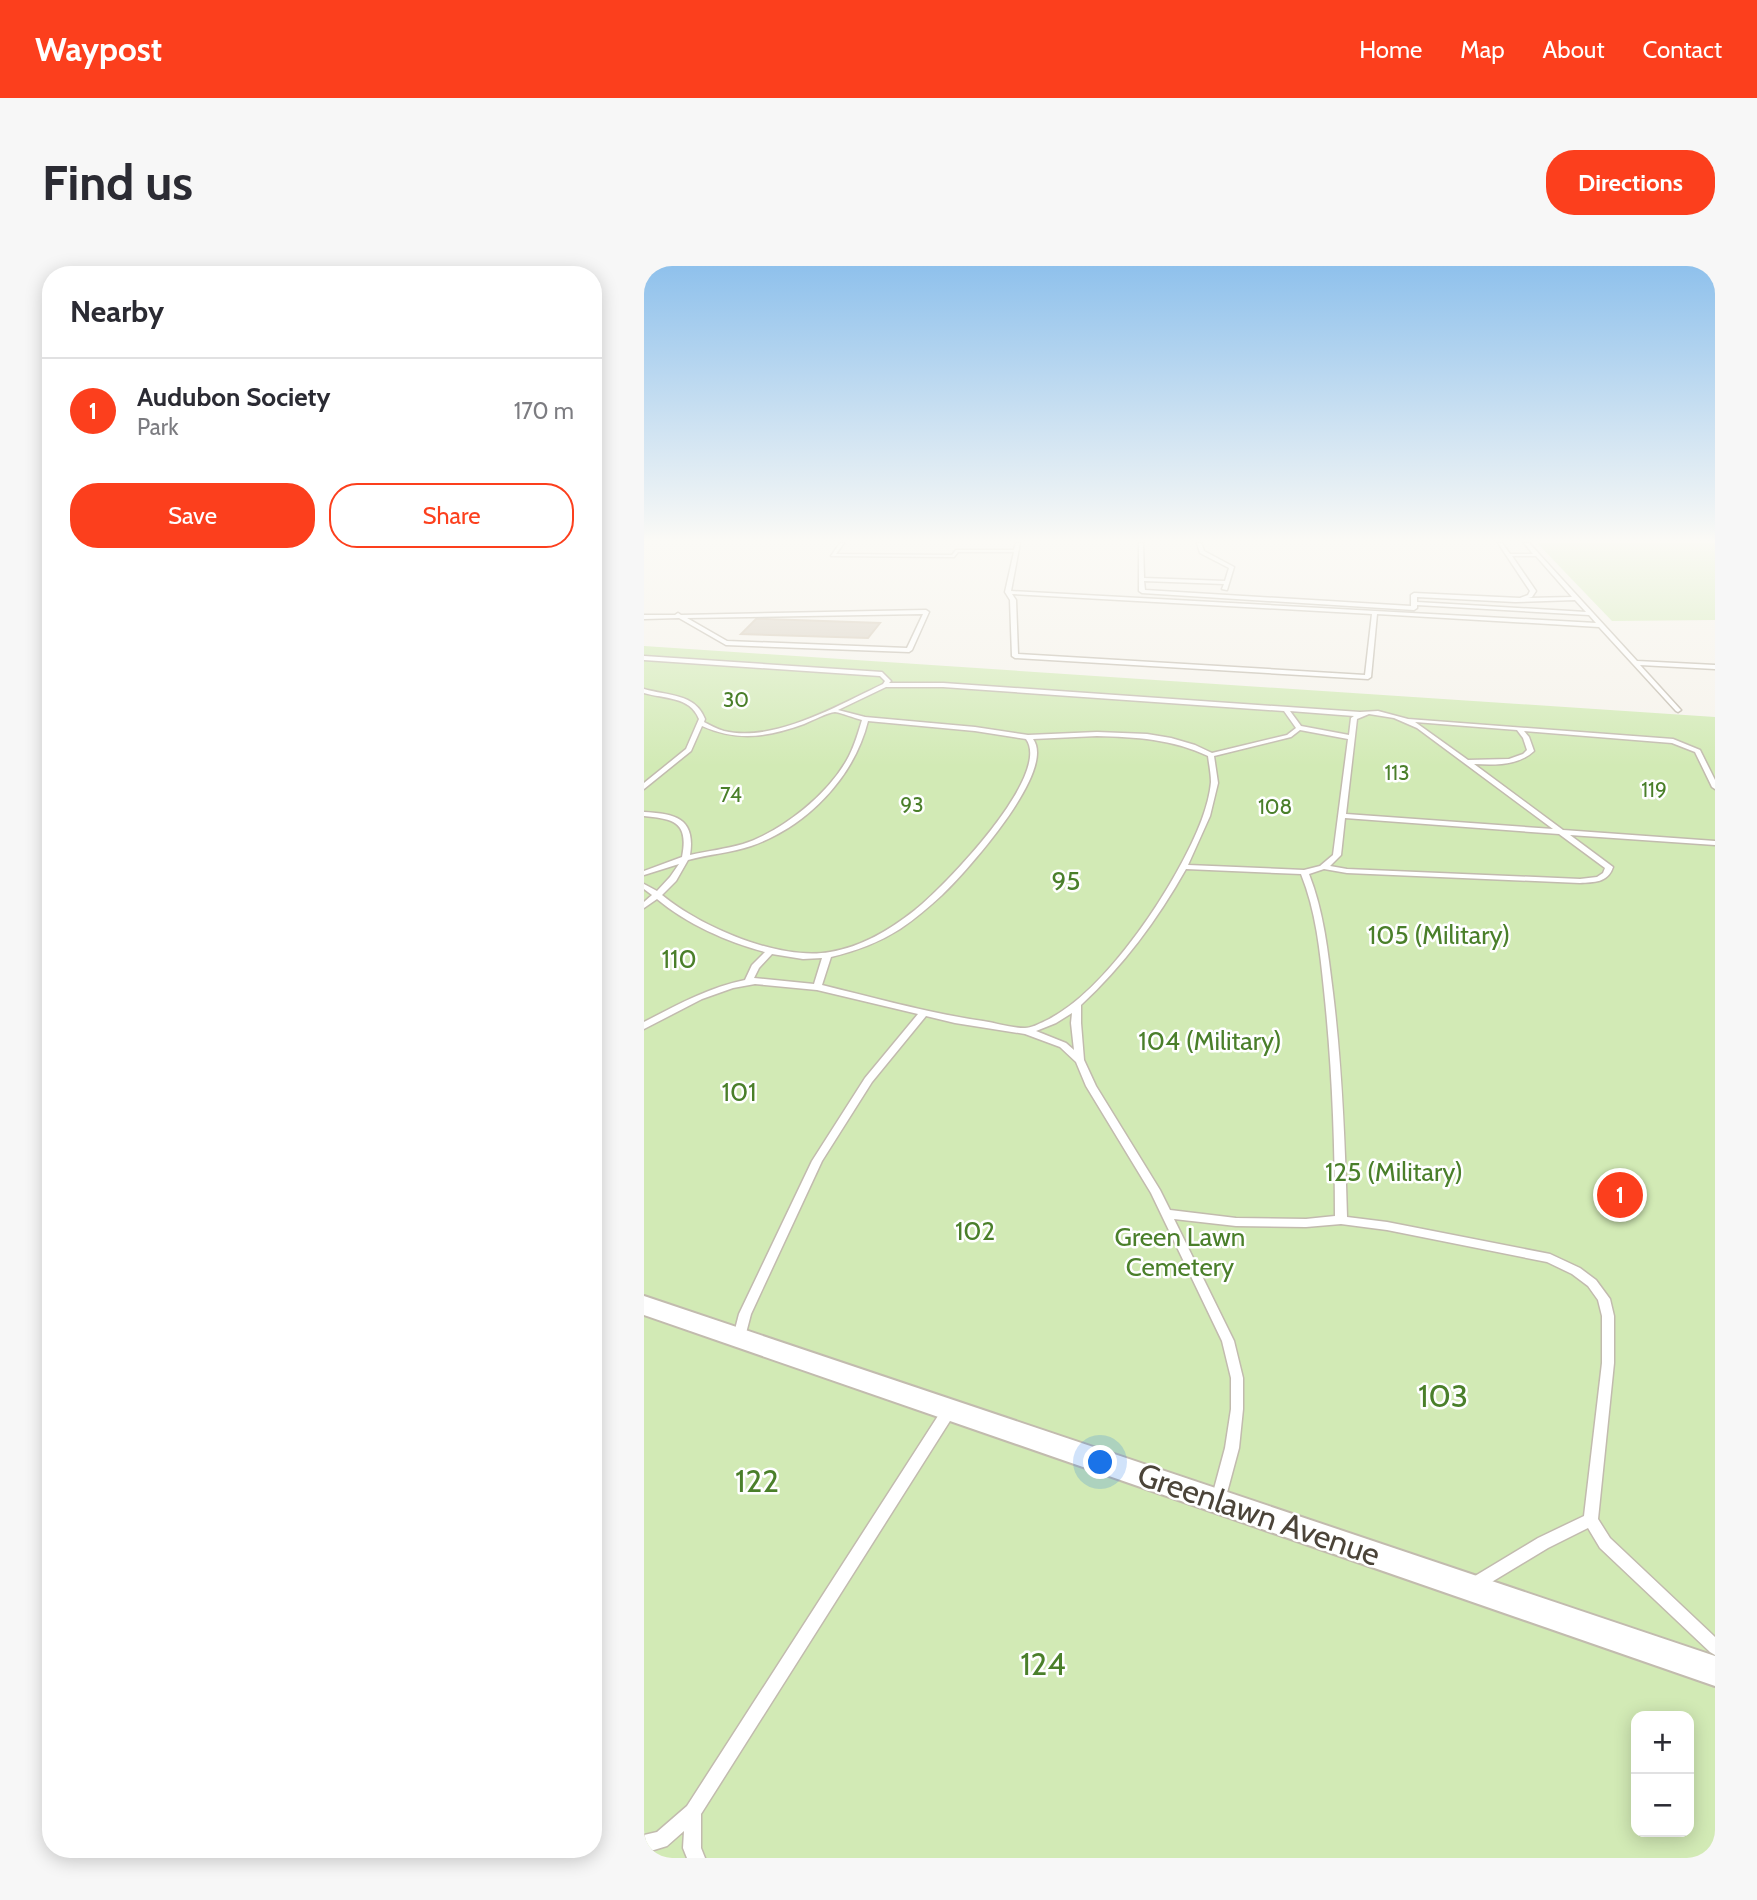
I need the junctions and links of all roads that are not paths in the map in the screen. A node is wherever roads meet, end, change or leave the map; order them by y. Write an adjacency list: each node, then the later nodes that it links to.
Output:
1 (682, 617): 2 (lane)
2 (924, 617)
3 (1014, 617): 4 (lane)
4 (1374, 617)
5 (1511, 617): 7 (lane)
6 (1594, 617): 7 (lane)
7 (1601, 625): 9 (lane)
8 (644, 658): 11 (lane)
9 (1636, 663): 10 (lane); 17 (lane)
10 (1715, 667)
11 (885, 685): 15 (lane); 16 (lane)
12 (644, 691): 13 (lane)
13 (656, 695): 14 (lane); 21 (lane)
14 (644, 697)
15 (1285, 708): 18 (lane); 22 (lane)
16 (833, 710): 19 (lane); 21 (lane)
17 (1678, 710)
18 (1359, 714): 20 (lane); 25 (lane)
19 (865, 719): 24 (lane); 34 (lane)
20 (1407, 720): 23 (lane); 27 (lane)
21 (701, 723): 28 (lane)
22 (1299, 728): 25 (lane); 26 (lane)
23 (1519, 730): 27 (lane); 29 (lane)
24 (1028, 737): 26 (lane); 43 (lane)
25 (1350, 737): 31 (lane)
26 (1211, 755): 35 (lane)
27 (1465, 762): 32 (lane)
28 (644, 787)
29 (1715, 787)
30 (644, 814): 34 (lane)
31 (1341, 816): 32 (lane); 36 (lane)
32 (1562, 832): 33 (lane); 36 (lane)
33 (1715, 843)
34 (687, 858): 38 (lane); 40 (lane)
35 (1184, 867): 37 (lane); 46 (lane)
36 (1324, 867): 37 (lane)
37 (1304, 872): 52 (lane)
38 (644, 873)
39 (644, 886): 40 (lane)
40 (658, 896): 41 (lane); 42 (lane)
41 (644, 906)
42 (771, 950): 43 (lane); 44 (lane)
43 (827, 956): 45 (lane)
44 (748, 983): 45 (lane); 48 (lane)
45 (817, 987): 47 (lane)
46 (1077, 1004): 49 (lane); 50 (lane)
47 (923, 1013): 49 (lane); 54 (lane)
48 (644, 1026)
49 (1027, 1031): 50 (lane)
50 (1080, 1060): 51 (lane)
51 (1167, 1214): 52 (lane); 56 (lane)
52 (1341, 1220): 57 (lane)
53 (644, 1305): 54 (street, Greenlawn Avenue)
54 (739, 1337): 55 (street, Greenlawn Avenue)
55 (950, 1409): 56 (street, Greenlawn Avenue); 61 (lane)
56 (1218, 1500): 58 (street, Greenlawn Avenue)
57 (1591, 1520): 58 (lane); 59 (lane)
58 (1472, 1587): 60 (street, Greenlawn Avenue)
59 (1715, 1647)
60 (1715, 1671)
61 (693, 1812): 62 (lane); 63 (lane)
62 (644, 1844)
63 (696, 1858)

